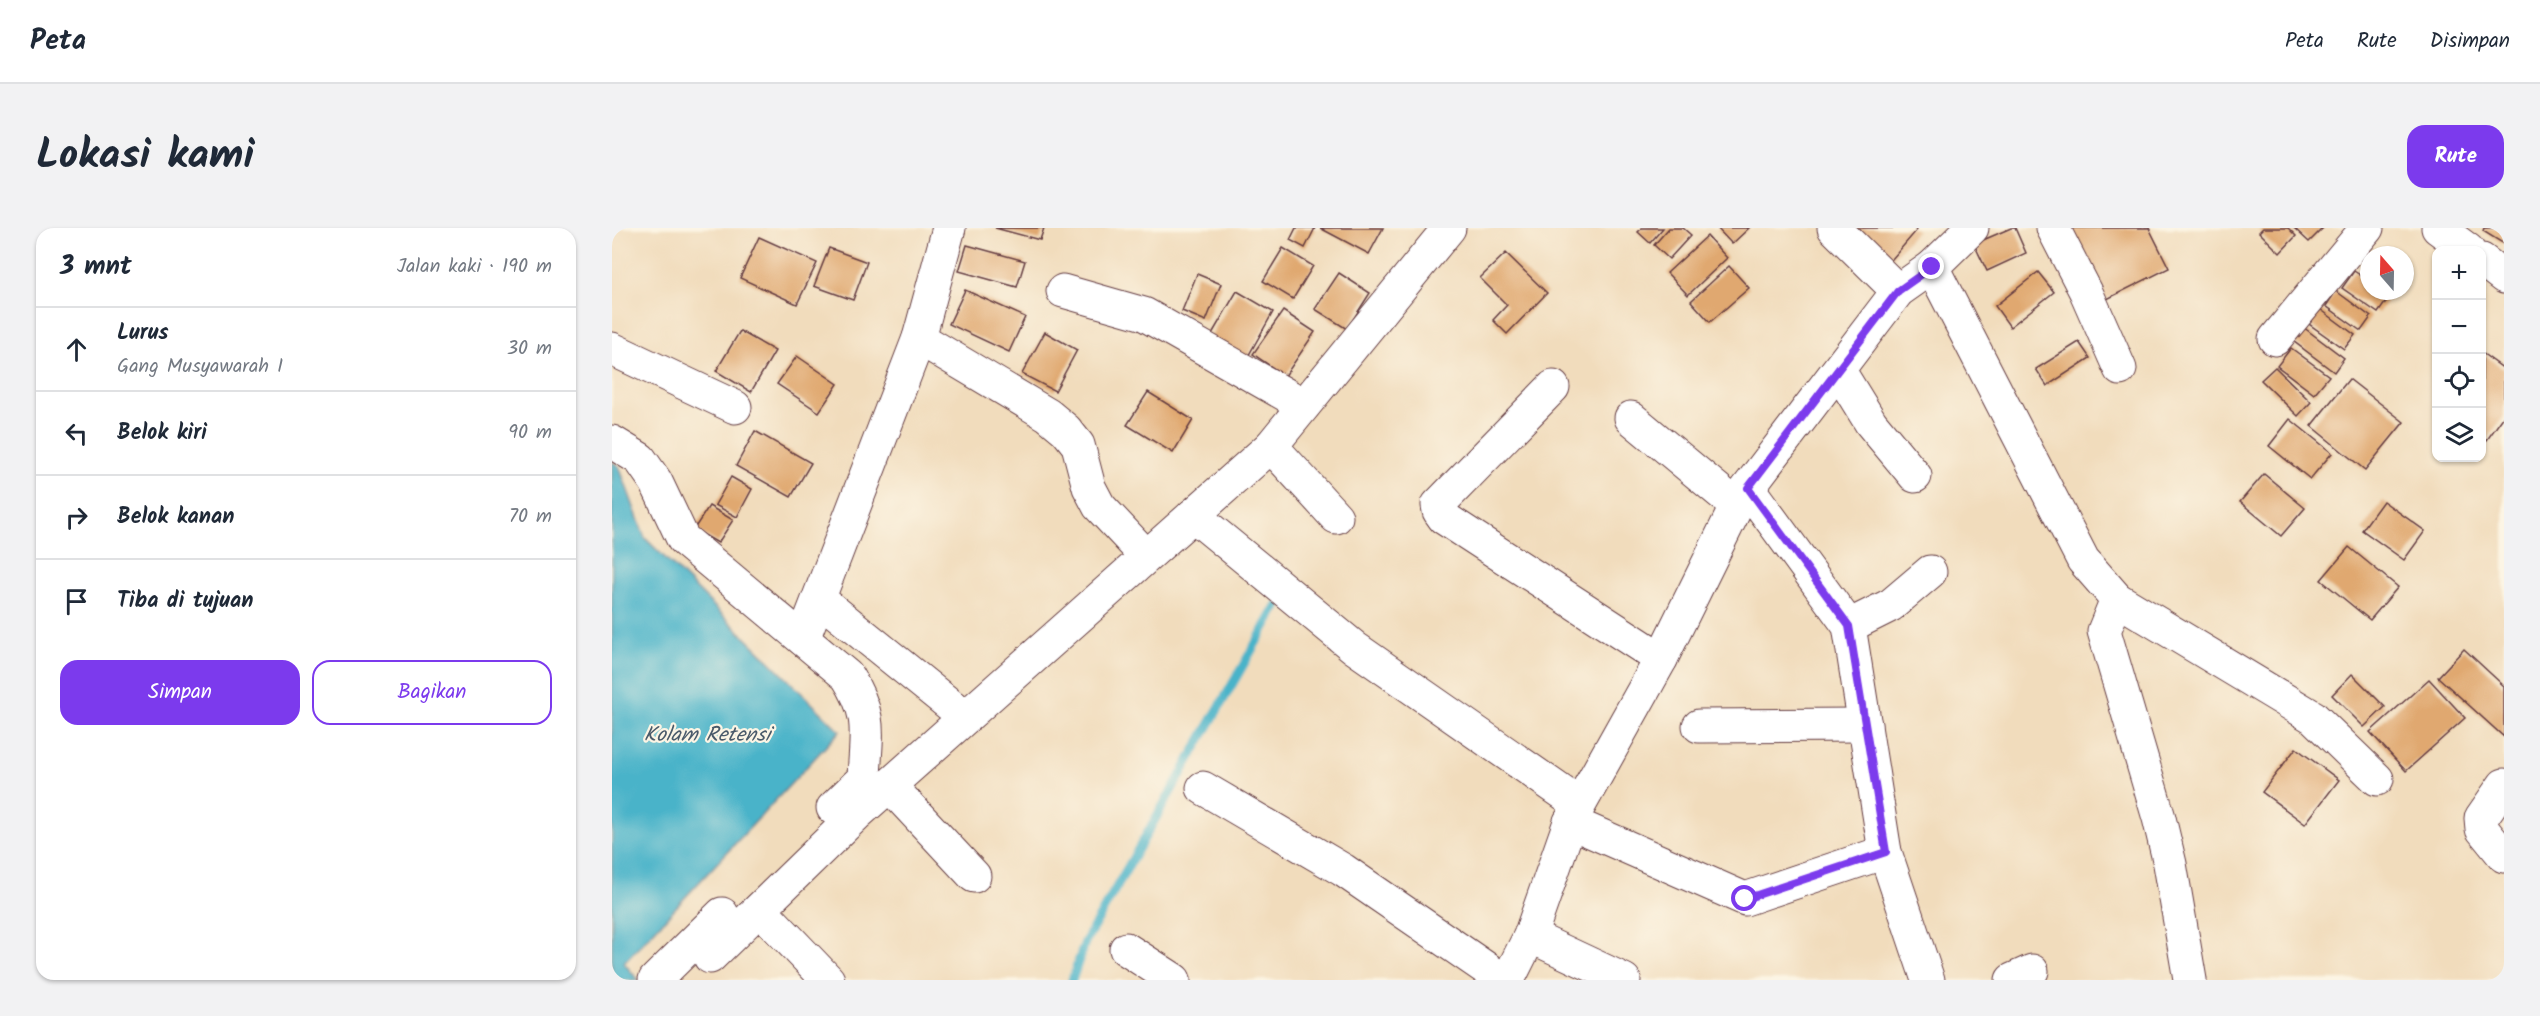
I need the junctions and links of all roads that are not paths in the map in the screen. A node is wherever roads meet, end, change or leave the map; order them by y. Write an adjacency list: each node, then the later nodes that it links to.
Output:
1 (949, 228): 14 (street)
2 (1449, 228): 20 (street)
3 (1834, 228): 13 (street)
4 (1972, 228): 10 (street)
5 (2053, 228): 17 (street)
6 (2367, 228): 15 (street)
7 (2438, 228): 8 (street)
8 (2463, 246)
9 (2486, 264): 11 (street)
10 (1932, 267): 13 (street); 32 (street)
11 (2504, 277)
12 (1063, 291): 20 (street)
13 (1898, 291): 18 (street)
14 (919, 338): 29 (street); 31 (street)
15 (2275, 339)
16 (612, 349): 21 (street)
17 (2120, 369)
18 (1839, 371): 25 (street); 26 (street)
19 (1553, 387): 35 (street)
20 (1304, 405): 24 (street)
21 (735, 408)
22 (1630, 418): 26 (street)
23 (612, 442): 34 (street)
24 (1271, 446): 27 (street); 28 (street)
25 (1915, 476)
26 (1742, 497): 33 (street); 35 (street)
27 (1193, 514): 29 (street); 43 (street)
28 (1336, 517)
29 (1146, 556): 36 (street)
30 (1930, 572): 33 (street)
31 (819, 599): 34 (street); 36 (street)
32 (2117, 599): 39 (street); 58 (street)
33 (1849, 626): 37 (street)
34 (803, 639): 51 (street)
35 (1661, 659): 43 (street)
36 (965, 717): 40 (street)
37 (1865, 725): 38 (street); 44 (street)
38 (1699, 726)
39 (2377, 779)
40 (889, 785): 46 (street); 47 (street)
41 (2504, 785): 45 (street)
42 (1203, 788): 54 (street)
43 (1575, 813): 44 (street); 48 (street)
44 (1886, 852): 57 (street)
45 (2504, 856)
46 (974, 876)
47 (760, 909): 50 (street); 52 (street)
48 (1530, 936): 55 (street); 56 (street)
49 (1126, 949): 53 (street)
50 (710, 957)
51 (655, 980)
52 (828, 980)
53 (1174, 980)
54 (1503, 980)
55 (1508, 980)
56 (1624, 980)
57 (1928, 980)
58 (2190, 980)

